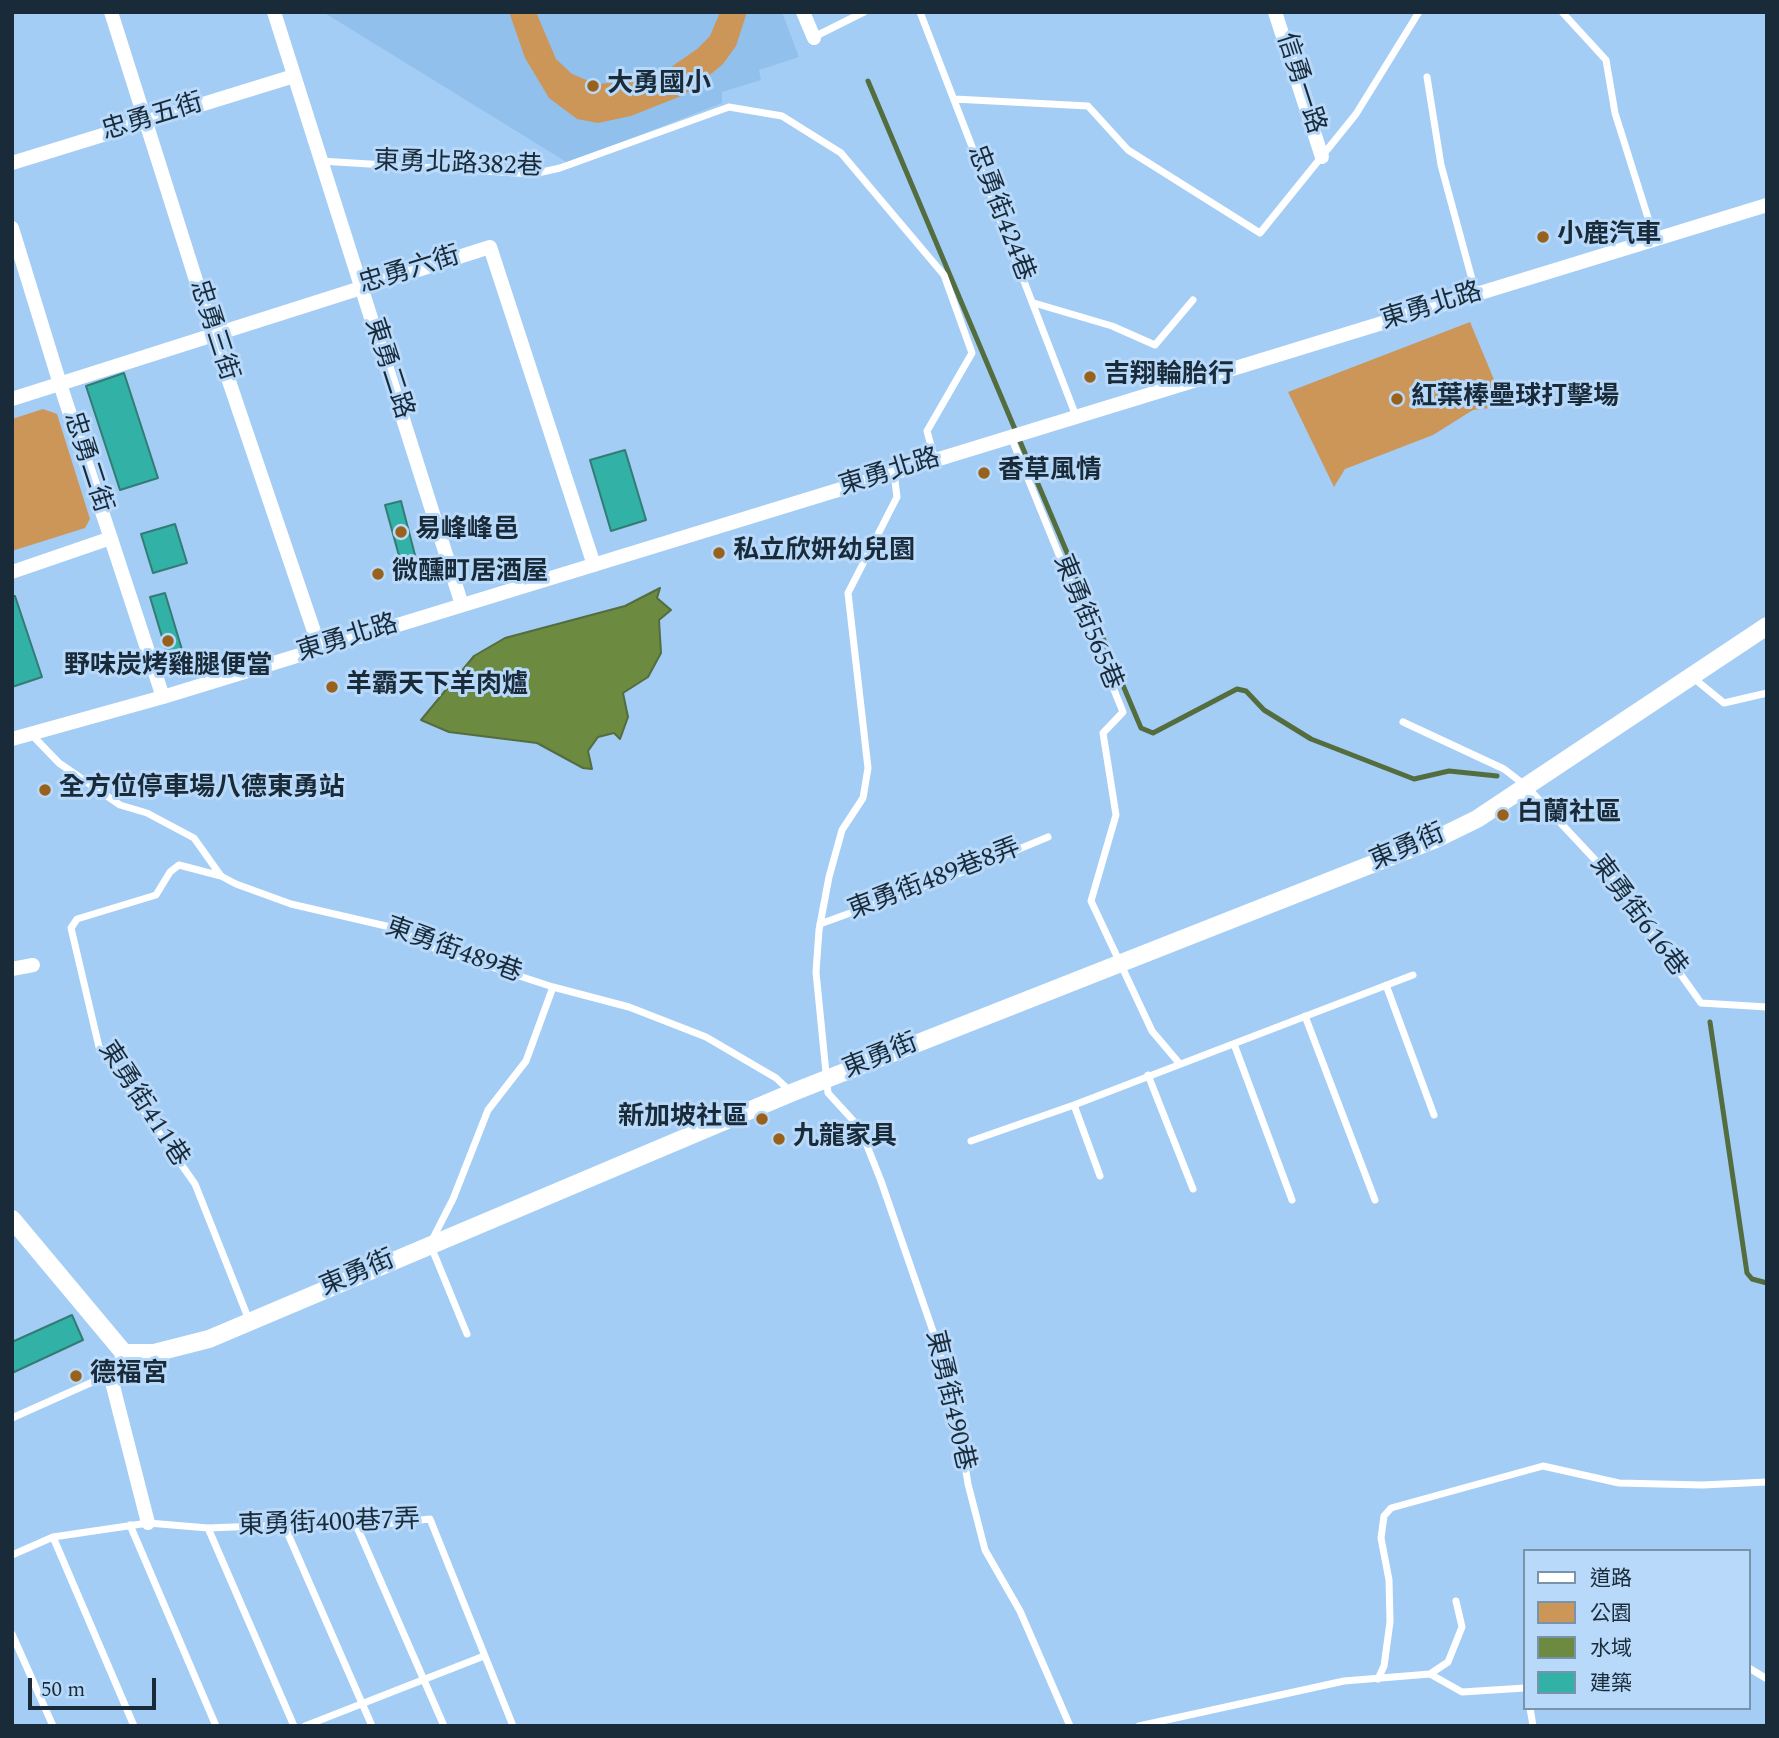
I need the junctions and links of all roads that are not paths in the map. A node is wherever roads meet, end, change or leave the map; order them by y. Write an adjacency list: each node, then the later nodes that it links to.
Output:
1 (111, 12): 13 (street, 忠勇三街)
2 (274, 12): 10 (street, 東勇二路)
3 (803, 12): 9 (street)
4 (864, 12): 9 (lane)
5 (920, 12): 12 (lane, 忠勇街424巷)
6 (1275, 12): 14 (street, 信勇一路)
7 (1419, 12): 14 (lane)
8 (1563, 12): 19 (lane)
9 (814, 38)
10 (294, 76): 13 (street, 忠勇五街); 15 (street, 東勇二路)
11 (1427, 77): 21 (lane)
12 (954, 99): 14 (lane); 23 (lane, 忠勇街424巷)
13 (145, 121): 16 (street, 忠勇五街); 24 (street, 忠勇三街)
14 (1322, 157)
15 (320, 161): 20 (street, 東勇二路); 29 (lane, 東勇北路382巷)
16 (12, 163)
17 (1767, 205): 19 (street, 東勇北路)
18 (12, 228): 25 (street, 忠勇二街)
19 (1655, 240): 21 (street, 東勇北路)
20 (361, 286): 24 (street, 忠勇六街); 32 (street, 忠勇六街); 34 (street, 東勇二路)
21 (1476, 294): 27 (street, 東勇北路)
22 (1192, 300): 23 (lane)
23 (1034, 303): 27 (lane, 忠勇街424巷)
24 (213, 334): 25 (street, 忠勇六街); 36 (street, 忠勇三街)
25 (60, 384): 26 (street, 忠勇六街); 31 (street, 忠勇二街)
26 (12, 399)
27 (1076, 417): 28 (street, 東勇北路)
28 (1018, 435): 29 (street, 東勇北路); 48 (lane, 東勇街565巷)
29 (935, 460): 30 (street, 東勇北路)
30 (894, 473): 32 (street, 東勇北路); 46 (lane)
31 (111, 538): 33 (street); 39 (street, 忠勇二街)
32 (594, 565): 34 (street, 東勇北路)
33 (12, 572)
34 (462, 605): 36 (street, 東勇北路)
35 (1767, 626): 37 (street, 東勇街)
36 (320, 649): 39 (street, 東勇北路)
37 (1691, 676): 38 (lane); 43 (street, 東勇街)
38 (1767, 693)
39 (163, 697): 41 (street, 東勇北路)
40 (1403, 722): 43 (lane)
41 (29, 732): 42 (street, 東勇北路); 45 (lane, 東勇街489巷)
42 (12, 739)
43 (1526, 786): 48 (street, 東勇街); 53 (lane, 東勇街616巷)
44 (1048, 837): 46 (lane, 東勇街489巷8弄)
45 (221, 876): 52 (lane, 東勇街489巷); 69 (lane, 東勇街411巷)
46 (820, 924): 58 (lane)
47 (33, 965): 49 (street)
48 (1119, 965): 56 (lane); 58 (street, 東勇街)
49 (12, 969)
50 (1413, 975): 51 (lane)
51 (1386, 985): 54 (lane); 61 (lane)
52 (553, 987): 59 (lane); 68 (lane, 東勇街489巷)
53 (1767, 1007)
54 (1305, 1016): 55 (lane); 66 (lane)
55 (1234, 1044): 56 (lane); 65 (lane)
56 (1179, 1063): 57 (lane)
57 (1148, 1075): 60 (lane); 64 (lane)
58 (827, 1079): 59 (street, 東勇街); 99 (lane, 東勇街490巷)
59 (791, 1093): 68 (street, 東勇街)
60 (1074, 1105): 62 (lane); 63 (lane)
61 (1434, 1115)
62 (971, 1141)
63 (1100, 1176)
64 (1193, 1189)
65 (1292, 1200)
66 (1375, 1200)
67 (12, 1219): 71 (street)
68 (430, 1244): 69 (street, 東勇街); 70 (lane)
69 (249, 1321): 71 (street, 東勇街)
70 (467, 1334)
71 (124, 1353): 72 (lane); 74 (street)
72 (12, 1418)
73 (1767, 1482): 87 (lane)
74 (148, 1523): 75 (lane, 東勇街400巷7弄); 78 (lane, 東勇街400巷7弄)
75 (130, 1525): 79 (lane, 東勇街400巷7弄); 93 (lane)
76 (284, 1525): 77 (lane, 東勇街400巷7弄); 78 (lane, 東勇街400巷7弄); 90 (lane)
77 (357, 1527): 83 (lane, 東勇街400巷7弄); 86 (lane)
78 (208, 1528): 94 (lane)
79 (53, 1537): 80 (lane, 東勇街400巷7弄); 92 (lane)
80 (12, 1555)
81 (1457, 1601): 85 (lane)
82 (12, 1634): 91 (lane)
83 (484, 1656): 86 (lane); 98 (lane, 東勇街400巷7弄)
84 (1751, 1669): 88 (lane)
85 (1430, 1674): 87 (lane); 89 (lane)
86 (425, 1677): 90 (lane); 97 (lane)
87 (1378, 1679): 100 (lane)
88 (1767, 1679)
89 (1524, 1688)
90 (363, 1703): 95 (lane); 96 (lane)
91 (53, 1726)
92 (134, 1726)
93 (216, 1726)
94 (294, 1726)
95 (305, 1726)
96 (372, 1726)
97 (444, 1726)
98 (513, 1726)
99 (1070, 1726)
100 (1139, 1726)

